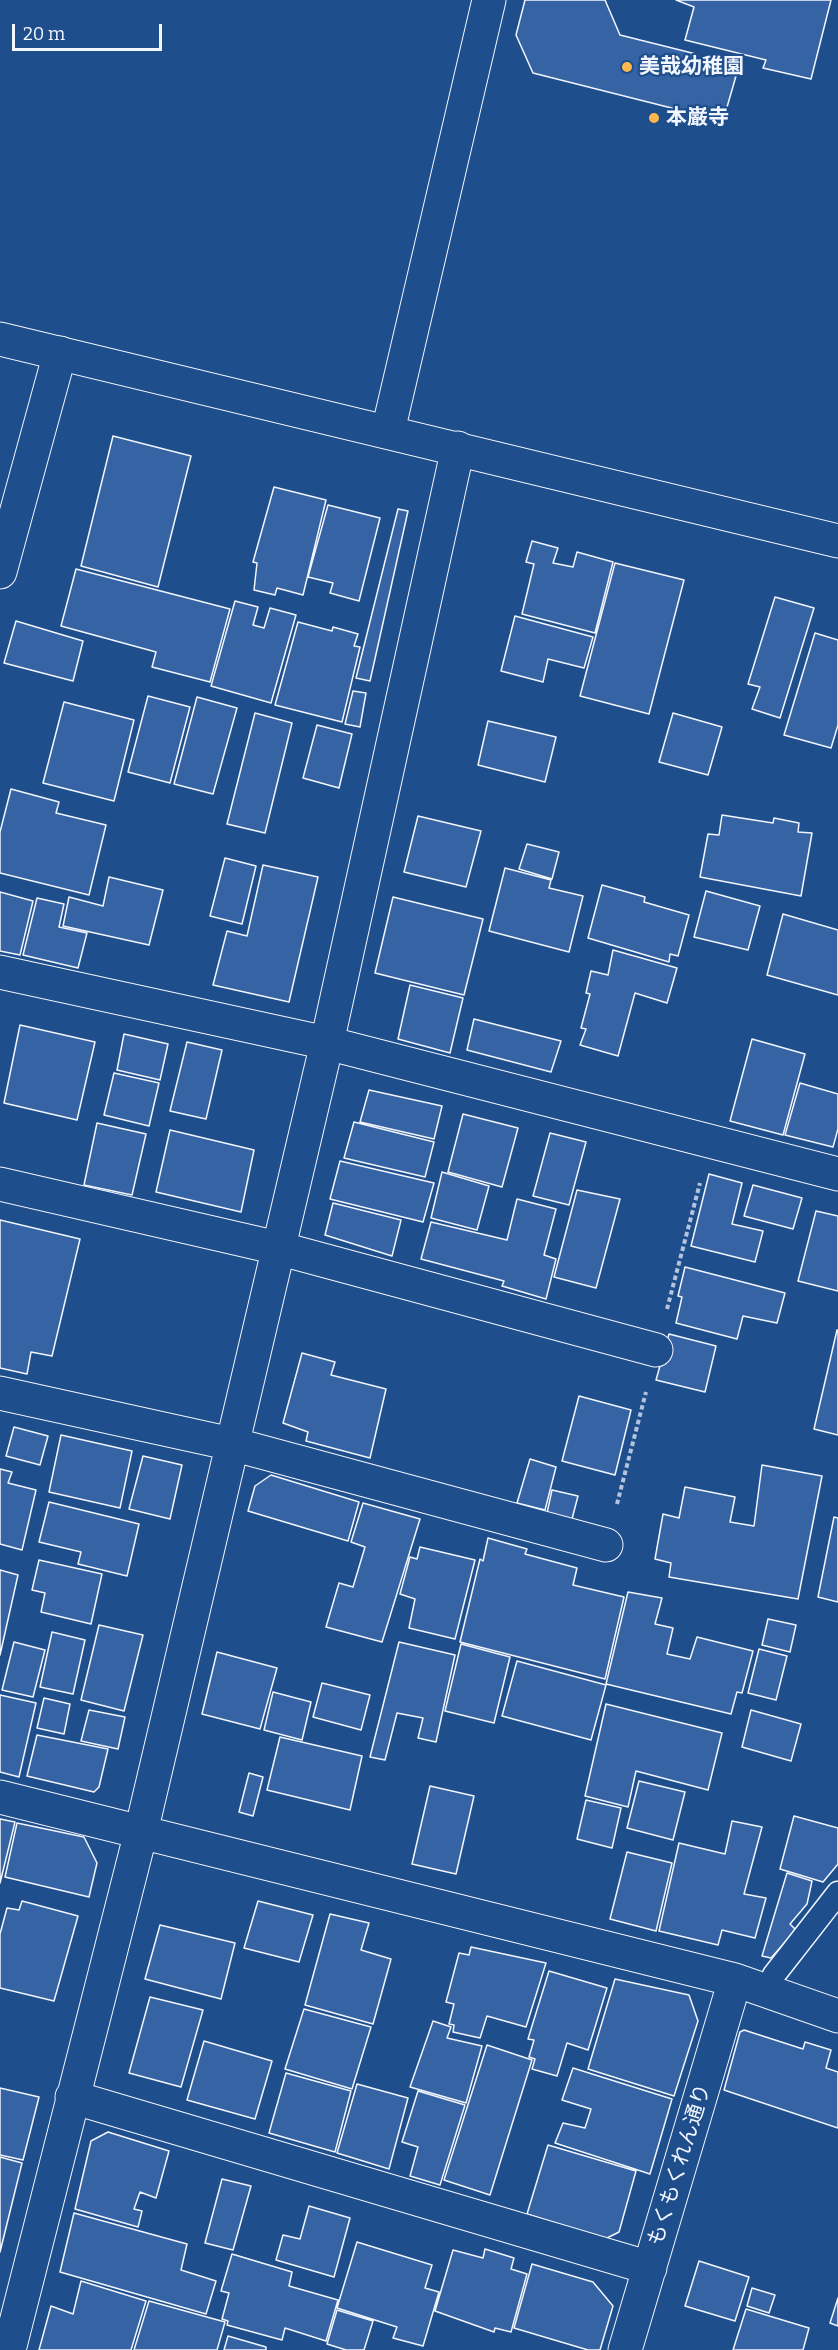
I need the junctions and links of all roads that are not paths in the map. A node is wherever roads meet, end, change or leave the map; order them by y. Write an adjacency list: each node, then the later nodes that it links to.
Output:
1 (489, 0): 4 (street)
2 (0, 339): 3 (street)
3 (60, 353): 4 (street); 7 (street)
4 (388, 430): 5 (street)
5 (458, 448): 6 (street); 9 (street)
6 (838, 541)
7 (0, 572)
8 (0, 972): 9 (street)
9 (327, 1043): 10 (street); 12 (street)
10 (838, 1174)
11 (0, 1184): 12 (street)
12 (278, 1248): 13 (street); 15 (street)
13 (656, 1350)
14 (0, 1394): 15 (street)
15 (232, 1444): 16 (street); 18 (street)
16 (606, 1545)
17 (0, 1797): 18 (street)
18 (141, 1832): 20 (street); 23 (street)
19 (838, 1893): 21 (lane)
20 (735, 1980): 21 (street); 24 (street, もくもくれん通り)
21 (767, 1991): 22 (street)
22 (838, 2016)
23 (72, 2097): 24 (street); 25 (street)
24 (650, 2268): 26 (street, もくもくれん通り)
25 (9, 2350)
26 (625, 2350)

